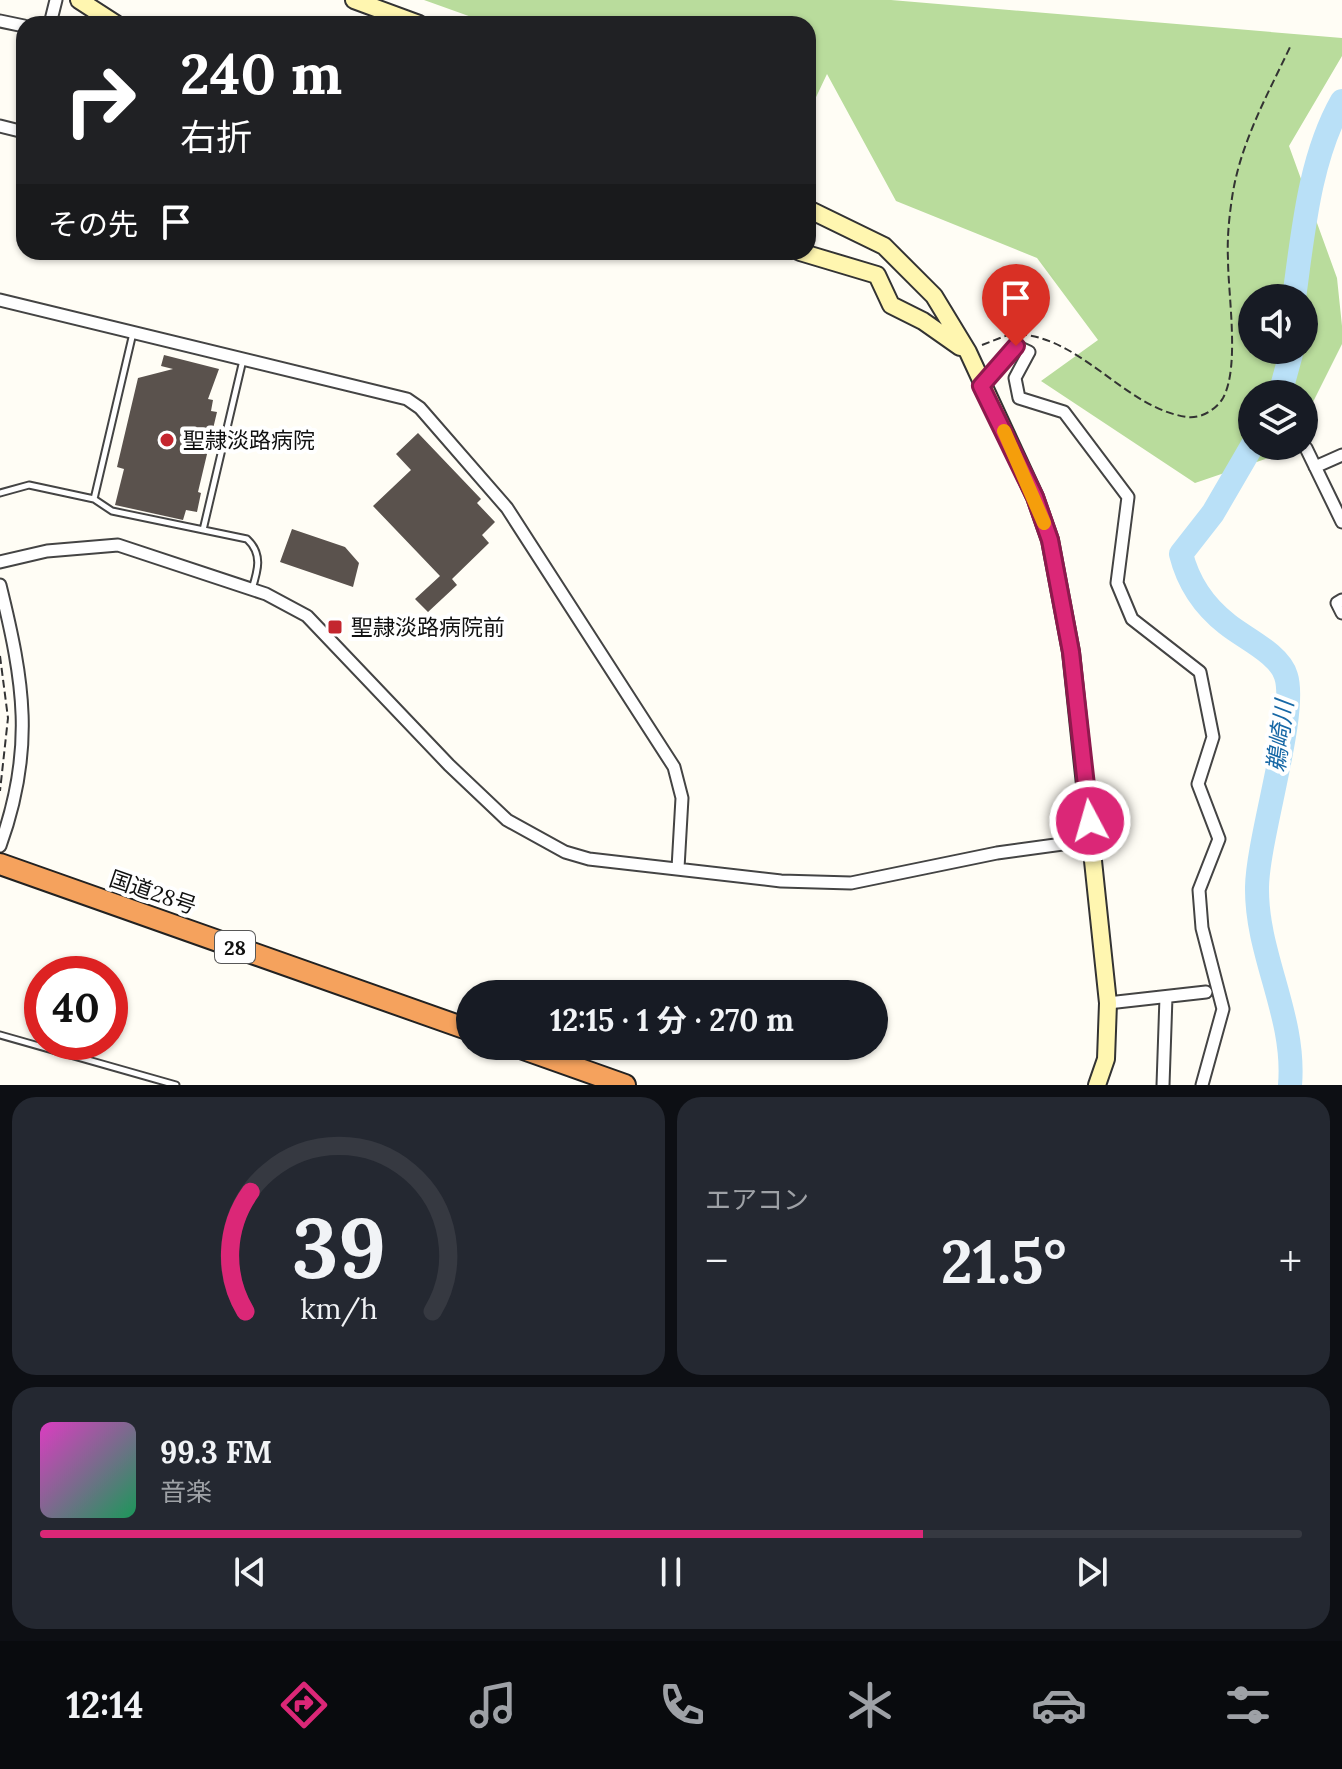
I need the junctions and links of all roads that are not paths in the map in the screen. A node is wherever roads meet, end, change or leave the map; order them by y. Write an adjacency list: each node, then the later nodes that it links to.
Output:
1 (79, 0): 3 (street)
2 (354, 0): 4 (street)
3 (104, 16)
4 (397, 16)
5 (816, 213): 9 (street)
6 (816, 257): 9 (street)
7 (0, 300): 8 (street)
8 (133, 332): 10 (street); 16 (lane)
9 (968, 352): 11 (street)
10 (243, 359): 18 (lane); 27 (street)
11 (981, 386): 24 (street); 38 (street)
12 (1342, 455): 14 (street)
13 (1312, 460): 14 (street)
14 (1315, 467): 17 (street)
15 (0, 493): 16 (lane)
16 (94, 499): 18 (lane)
17 (1342, 522)
18 (203, 530): 21 (lane)
19 (0, 562): 21 (street)
20 (0, 585): 25 (street)
21 (252, 589): 27 (street)
22 (1342, 600): 23 (street)
23 (1342, 613)
24 (1092, 840): 27 (street); 30 (street)
25 (0, 846)
26 (0, 864): 31 (highway, 国道28号 / 28)
27 (678, 868)
28 (1206, 992): 29 (street)
29 (1166, 997): 30 (street); 37 (street)
30 (1108, 1003): 36 (street)
31 (456, 1025)
32 (0, 1035): 34 (lane)
33 (554, 1060): 35 (highway)
34 (176, 1085)
35 (625, 1085)
36 (1097, 1085)
37 (1163, 1085)
38 (1202, 1085)

